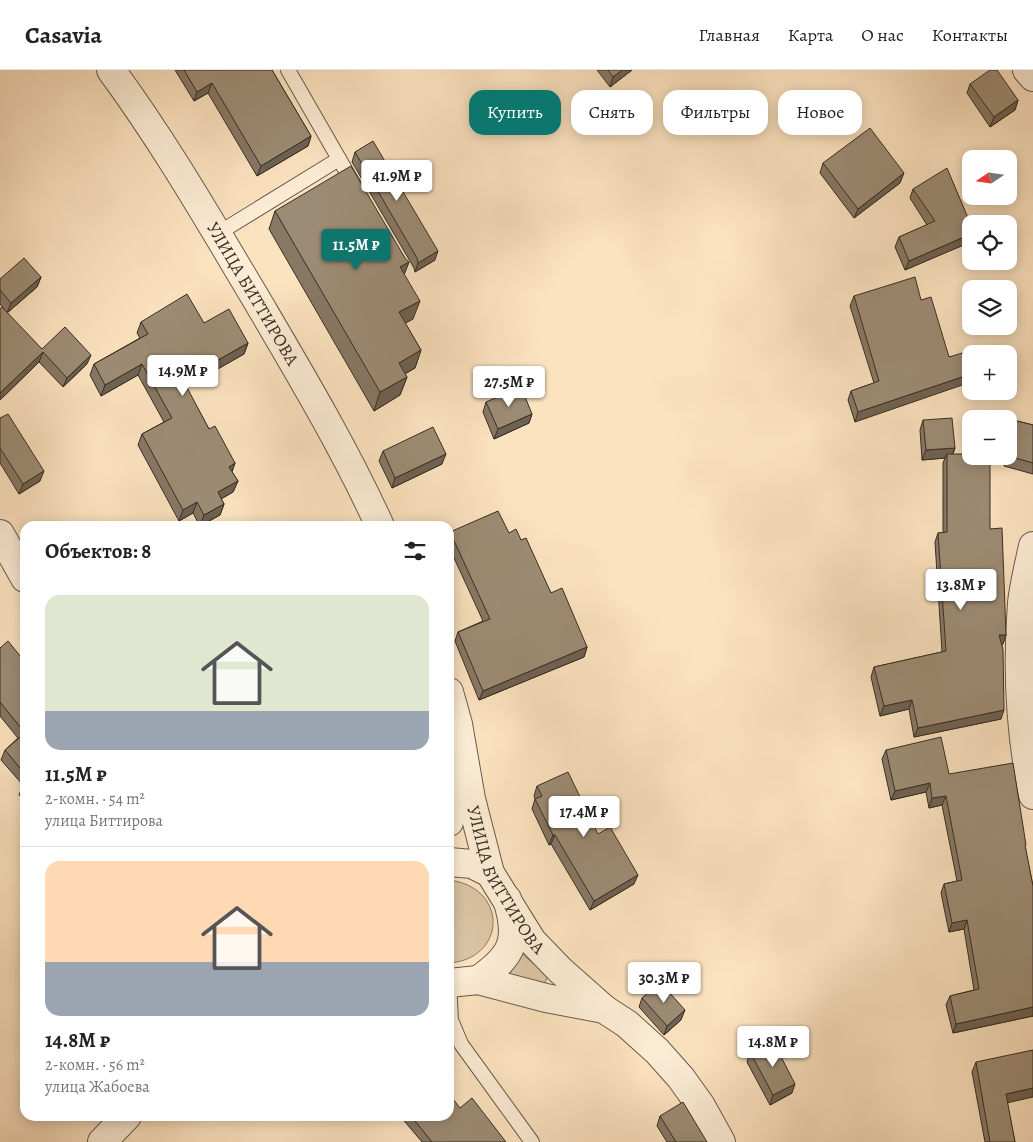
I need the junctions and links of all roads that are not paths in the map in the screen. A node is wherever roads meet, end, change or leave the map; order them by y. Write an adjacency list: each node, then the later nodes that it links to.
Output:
1 (111, 70): 7 (street, УЛИЦА БИТТИРОВА)
2 (288, 70): 5 (lane)
3 (1027, 70): 4 (street)
4 (1033, 77)
5 (339, 159): 6 (lane); 7 (lane)
6 (363, 200)
7 (217, 234): 8 (street, УЛИЦА БИТТИРОВА)
8 (378, 521)
9 (0, 534): 11 (street)
10 (1033, 546): 15 (street)
11 (20, 569)
12 (454, 710): 13 (street, УЛИЦА БИТТИРОВА)
13 (460, 743): 14 (street); 17 (street, УЛИЦА БИТТИРОВА)
14 (454, 794)
15 (1033, 795)
16 (454, 862): 17 (street)
17 (490, 873): 18 (street, УЛИЦА БИТТИРОВА)
18 (506, 898): 19 (street); 21 (street, УЛИЦА БИТТИРОВА)
19 (478, 980): 20 (street); 21 (street)
20 (454, 982)
21 (604, 1008): 26 (street, УЛИЦА БИТТИРОВА)
22 (454, 1027): 25 (lane)
23 (122, 1121): 24 (street)
24 (102, 1142)
25 (532, 1142)
26 (721, 1142)

